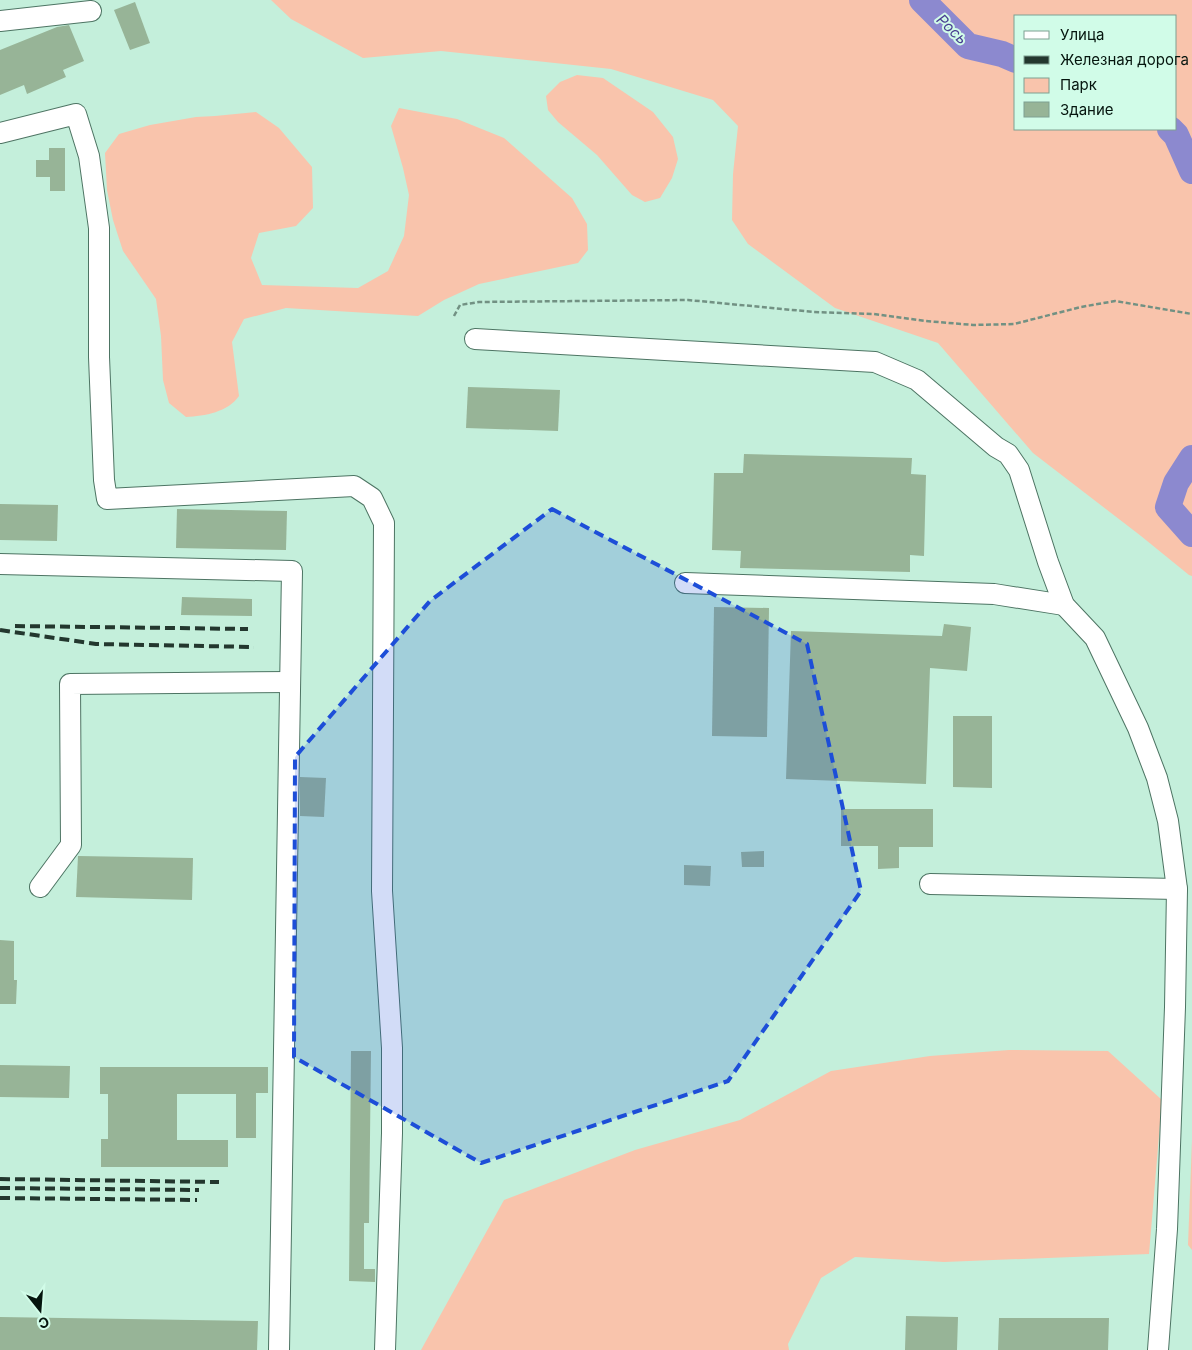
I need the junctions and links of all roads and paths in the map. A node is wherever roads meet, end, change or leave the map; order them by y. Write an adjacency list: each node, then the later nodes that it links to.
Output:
1 (91, 11): 2 (lane)
2 (0, 21)
3 (0, 133): 15 (lane)
4 (1192, 314): 5 (path)
5 (454, 316)
6 (474, 338): 9 (lane)
7 (0, 564): 10 (lane)
8 (685, 583): 9 (lane)
9 (1064, 605): 13 (lane)
10 (290, 682): 12 (lane); 14 (lane)
11 (930, 884): 13 (lane)
12 (40, 887)
13 (1177, 889): 16 (lane)
14 (279, 1350)
15 (385, 1350)
16 (1158, 1350)

